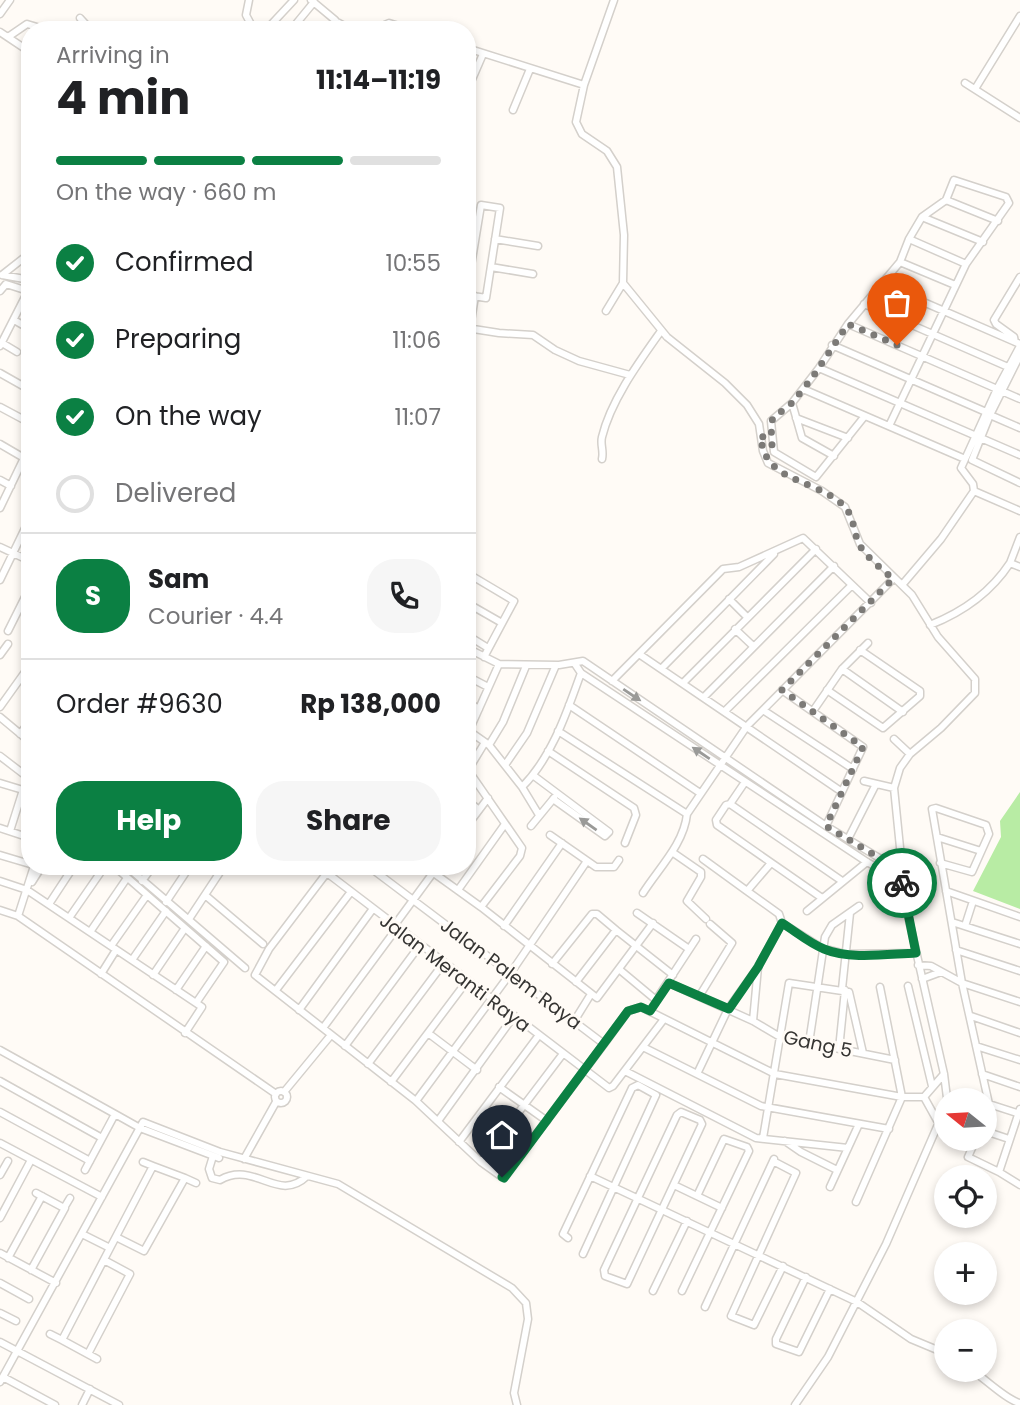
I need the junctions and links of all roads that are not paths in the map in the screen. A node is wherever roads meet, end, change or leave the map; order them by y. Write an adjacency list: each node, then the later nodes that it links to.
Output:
1 (10, 0): 6 (street)
2 (249, 0): 10 (street)
3 (294, 0): 11 (street)
4 (614, 0): 23 (street)
5 (313, 1): 12 (street); 13 (street)
6 (0, 13)
7 (1020, 16): 24 (street)
8 (80, 18): 9 (street)
9 (83, 21)
10 (249, 21)
11 (274, 21)
12 (298, 21)
13 (335, 21)
14 (21, 28): 16 (street)
15 (0, 32): 16 (street)
16 (8, 37): 17 (street)
17 (21, 46)
18 (476, 51): 19 (street)
19 (483, 54): 20 (street); 21 (street)
20 (530, 69): 23 (street); 25 (street)
21 (476, 70)
22 (965, 83): 24 (street)
23 (584, 85): 43 (street)
24 (975, 89): 26 (street)
25 (513, 110)
26 (1020, 118)
27 (946, 200): 28 (street); 29 (street); 29 (street)
28 (922, 216): 32 (street); 33 (street)
29 (998, 221): 33 (street)
30 (476, 236): 31 (street)
31 (495, 239): 34 (street); 38 (street)
32 (909, 239): 36 (street); 37 (street)
33 (983, 242): 37 (street)
34 (538, 246)
35 (21, 260): 40 (street)
36 (900, 262): 44 (street); 45 (street)
37 (966, 264): 45 (street)
38 (491, 267): 39 (street); 48 (street)
39 (533, 274)
40 (1, 275): 42 (street)
41 (1020, 277): 60 (street)
42 (21, 278)
43 (623, 283): 52 (street); 57 (street)
44 (881, 285): 49 (street); 51 (street)
45 (955, 285): 51 (street)
46 (21, 288): 47 (street)
47 (0, 291)
48 (476, 296)
49 (864, 304): 55 (street); 58 (street)
50 (21, 305): 53 (street)
51 (943, 310): 58 (street); 60 (street)
52 (606, 311)
53 (14, 320): 54 (street); 59 (street)
54 (21, 324)
55 (848, 324): 61 (street); 63 (street)
56 (476, 329): 68 (street)
57 (661, 331): 68 (street); 83 (street)
58 (932, 332): 63 (street); 65 (street)
59 (1, 344): 62 (street)
60 (1018, 344): 65 (street)
61 (832, 345): 66 (street); 69 (street)
62 (18, 352)
63 (922, 355): 69 (street); 72 (street)
64 (1020, 355): 65 (street)
65 (1014, 368): 72 (street)
66 (819, 369): 71 (street); 75 (street)
67 (0, 373): 70 (street)
68 (630, 375): 91 (street)
69 (911, 379): 75 (street); 77 (street)
70 (21, 385)
71 (803, 389): 74 (street); 78 (street)
72 (999, 391): 73 (street); 77 (street)
73 (1020, 399)
74 (792, 403): 80 (street); 87 (street)
75 (899, 403): 81 (street); 84 (street)
76 (0, 407): 79 (street)
77 (988, 414): 82 (street); 84 (street)
78 (864, 416): 81 (street); 85 (street)
79 (21, 418)
80 (796, 418): 85 (street); 90 (street)
81 (889, 426): 92 (street)
82 (1020, 428)
83 (761, 435): 87 (street); 111 (street)
84 (978, 436): 88 (street); 92 (street); 95 (street)
85 (848, 438): 90 (street)
86 (0, 444): 89 (street)
87 (772, 445): 90 (street)
88 (1020, 455)
89 (21, 456)
90 (834, 456)
91 (602, 459)
92 (965, 459): 97 (street)
93 (21, 470): 96 (street)
94 (0, 480): 96 (street)
95 (1020, 483)
96 (11, 486): 98 (street)
97 (974, 491): 99 (street); 114 (street)
98 (0, 508)
99 (1020, 511)
100 (21, 536): 105 (street)
101 (1020, 538): 107 (street)
102 (0, 548): 105 (street)
103 (816, 549): 104 (street); 108 (street); 119 (street)
104 (778, 550): 115 (street); 131 (street)
105 (12, 553): 106 (street); 112 (street)
106 (21, 558)
107 (1010, 563): 109 (street); 121 (street)
108 (834, 566): 113 (street); 127 (street)
109 (1020, 567)
110 (476, 578): 120 (street)
111 (893, 579): 114 (street); 116 (street)
112 (0, 580)
113 (852, 585): 116 (street); 154 (street)
114 (902, 585): 121 (street)
115 (729, 599): 119 (street); 138 (street)
116 (871, 603): 146 (street)
117 (21, 605): 123 (street)
118 (476, 608): 120 (street)
119 (747, 617): 122 (street)
120 (502, 623): 128 (street)
121 (930, 625): 166 (street)
122 (735, 629): 127 (street); 144 (street)
123 (8, 631)
124 (476, 641): 128 (street)
125 (868, 643): 129 (street)
126 (8, 644): 132 (street)
127 (753, 646): 148 (street)
128 (488, 648): 133 (street)
129 (860, 650): 139 (street); 156 (street)
130 (476, 653): 133 (street)
131 (639, 654): 138 (street); 143 (street)
132 (0, 655)
133 (484, 657): 134 (street)
134 (499, 664): 137 (street); 145 (street)
135 (575, 664): 136 (street); 140 (street); 143 (street)
136 (556, 665): 137 (street); 170 (street)
137 (526, 666): 164 (street)
138 (662, 668): 144 (street)
139 (842, 669): 147 (street); 156 (street)
140 (581, 673): 149 (street); 171 (street, one-way to 140)
141 (21, 678): 150 (street)
142 (476, 681): 145 (street)
143 (612, 681): 168 (street, one-way to 168)
144 (683, 683): 148 (street)
145 (488, 687): 152 (street)
146 (782, 690): 153 (street); 155 (street)
147 (827, 690): 155 (street); 156 (street)
148 (704, 697): 154 (street)
149 (569, 705): 160 (street); 184 (street)
150 (0, 707)
151 (476, 707): 152 (street)
152 (479, 709): 157 (street)
153 (763, 709): 159 (street); 172 (street)
154 (725, 711): 159 (street)
155 (813, 711): 172 (street)
156 (902, 712)
157 (476, 715)
158 (0, 717): 161 (street)
159 (747, 726): 168 (street); 183 (street)
160 (558, 731): 165 (street); 192 (street)
161 (20, 734)
162 (476, 736): 164 (street)
163 (894, 740): 166 (street)
164 (487, 744): 169 (street); 170 (street)
165 (548, 751): 174 (street); 204 (street)
166 (910, 754): 181 (street)
167 (0, 756): 173 (street)
168 (724, 758): 171 (street); 196 (street)
169 (476, 760)
170 (505, 765): 180 (street)
171 (719, 765): 177 (street); 184 (street)
172 (853, 769): 183 (street)
173 (21, 770)
174 (534, 776): 180 (street); 186 (street)
175 (864, 781): 179 (street)
176 (476, 782): 187 (street)
177 (745, 782): 188 (street); 208 (street)
178 (0, 783): 182 (street)
179 (876, 784): 181 (street); 202 (street)
180 (522, 787): 193 (street)
181 (894, 788): 218 (street)
182 (21, 789)
183 (842, 792): 196 (street)
184 (700, 793): 192 (street)
185 (21, 796): 198 (street)
186 (555, 797): 186 (street, one-way to 186); 193 (street)
187 (488, 798): 190 (street); 194 (street)
188 (730, 804): 215 (street); 237 (street)
189 (476, 808): 190 (street)
190 (479, 810): 191 (street)
191 (476, 814)
192 (687, 814): 207 (street)
193 (539, 815): 195 (street)
194 (505, 824): 217 (street); 253 (street)
195 (531, 826)
196 (826, 826): 202 (street)
197 (0, 828): 198 (street)
198 (10, 831): 199 (street)
199 (21, 835)
200 (550, 835): 203 (street)
201 (937, 836): 206 (street); 206 (street); 216 (street)
202 (848, 839): 205 (street)
203 (562, 843): 212 (street); 267 (street)
204 (625, 843)
205 (858, 845): 208 (street); 218 (street)
206 (981, 851): 216 (street)
207 (672, 852): 244 (street); 311 (street)
208 (853, 852): 214 (street)
209 (0, 855): 213 (street)
210 (703, 859): 241 (street)
211 (619, 860): 212 (street)
212 (587, 861): 278 (street)
213 (21, 862)
214 (867, 862): 237 (street); 238 (street)
215 (771, 863): 241 (street); 247 (street)
216 (940, 863): 242 (street)
217 (476, 865)
218 (901, 871): 238 (street)
219 (30, 875): 239 (street)
220 (37, 875): 239 (street)
221 (68, 875): 251 (street)
222 (99, 875): 262 (street)
223 (124, 875): 234 (street)
224 (136, 875): 236 (street)
225 (146, 875): 236 (street)
226 (184, 875): 250 (street)
227 (219, 875): 246 (street)
228 (325, 875): 308 (street)
229 (329, 875): 243 (street, Jalan Meranti Raya)
230 (380, 875): 248 (street, Jalan Palem Raya)
231 (431, 875): 248 (street)
232 (442, 875): 240 (street)
233 (469, 875): 240 (street)
234 (127, 878): 245 (street); 272 (street)
235 (0, 881): 239 (street)
236 (142, 881): 250 (street)
237 (842, 881): 247 (street)
238 (902, 883): 284 (street)
239 (27, 890): 251 (street); 260 (street)
240 (458, 890): 253 (street)
241 (747, 891): 266 (street)
242 (946, 891): 249 (street); 264 (street)
243 (350, 892): 255 (street, Jalan Meranti Raya); 308 (street)
244 (643, 894)
245 (147, 895): 256 (street); 280 (street)
246 (205, 895): 263 (street); 274 (street)
247 (822, 898): 257 (street)
248 (413, 900): 269 (street); 296 (street, Jalan Palem Raya)
249 (973, 901): 261 (street); 268 (street)
250 (166, 902): 263 (street)
251 (49, 904): 262 (street)
252 (859, 906): 258 (street)
253 (481, 907): 267 (street)
254 (0, 910): 260 (street)
255 (372, 910): 269 (street, Jalan Meranti Raya); 317 (street)
256 (166, 911): 270 (street); 286 (street)
257 (807, 911)
258 (850, 913): 281 (street); 285 (street)
259 (637, 914): 265 (street)
260 (18, 916): 295 (street)
261 (1020, 917)
262 (69, 918): 272 (street)
263 (189, 919): 291 (street)
264 (951, 922): 268 (street); 283 (street)
265 (653, 923): 279 (street); 282 (street)
266 (782, 923): 281 (street); 290 (street)
267 (504, 926): 278 (street)
268 (965, 926): 275 (street)
269 (395, 927): 276 (street, Jalan Meranti Raya); 324 (street)
270 (186, 928): 277 (street); 297 (street)
271 (616, 930): 279 (street); 288 (street); 301 (street)
272 (90, 932): 280 (street)
273 (696, 939): 282 (street)
274 (263, 944)
275 (1020, 944)
276 (419, 945): 287 (street, Jalan Meranti Raya); 334 (street)
277 (206, 946): 307 (street); 315 (street)
278 (529, 946): 288 (street); 296 (street)
279 (636, 946): 292 (street); 298 (street)
280 (114, 948): 286 (street); 295 (street)
281 (822, 948): 285 (street); 305 (street)
282 (689, 949): 298 (street)
283 (956, 950): 293 (street); 303 (street)
284 (916, 953): 285 (street); 289 (street)
285 (846, 954): 309 (street)
286 (132, 960): 297 (street)
287 (443, 964): 300 (street, Jalan Meranti Raya); 344 (street)
288 (552, 964): 301 (street)
289 (918, 965): 294 (street); 299 (street)
290 (758, 967): 316 (street); 322 (street)
291 (245, 968)
292 (620, 970): 310 (street); 313 (street)
293 (1020, 971)
294 (941, 972): 299 (street); 303 (street)
295 (101, 974): 325 (street)
296 (510, 974): 312 (street); 323 (street, Jalan Palem Raya)
297 (153, 975): 307 (street)
298 (673, 975): 302 (street)
299 (922, 979): 350 (street)
300 (467, 982): 312 (street, Jalan Meranti Raya); 326 (street)
301 (576, 982): 310 (street)
302 (669, 983): 311 (street, Gang 5); 313 (street)
303 (962, 983): 314 (street); 320 (street)
304 (908, 986): 354 (street)
305 (818, 987): 309 (street); 330 (street); 332 (street)
306 (880, 987): 342 (street)
307 (176, 990): 315 (street)
308 (276, 990): 317 (street)
309 (844, 990): 337 (street); 340 (street)
310 (591, 994): 323 (street)
311 (700, 995): 316 (street, Gang 5)
312 (491, 998): 319 (street, Jalan Meranti Raya); 339 (street)
313 (656, 1000): 318 (street)
314 (1020, 1002)
315 (196, 1003): 325 (street)
316 (729, 1009): 322 (street, Gang 5); 331 (street)
317 (299, 1010): 324 (street)
318 (650, 1011): 321 (street); 333 (street)
319 (514, 1016): 329 (street, Jalan Meranti Raya); 345 (street)
320 (971, 1016): 327 (street); 335 (street)
321 (664, 1019): 331 (street); 336 (street)
322 (753, 1021): 330 (street, Gang 5)
323 (573, 1023): 333 (street, Jalan Palem Raya)
324 (323, 1028): 328 (street)
325 (185, 1033): 362 (street)
326 (428, 1033): 339 (street); 353 (street)
327 (1020, 1033)
328 (331, 1035): 334 (street); 359 (street)
329 (539, 1035): 341 (street, Jalan Meranti Raya); 355 (street)
330 (780, 1037): 332 (street, Gang 5); 349 (street)
331 (712, 1043): 348 (street); 349 (street)
332 (809, 1043): 337 (street, Gang 5)
333 (604, 1044): 346 (street)
334 (345, 1046): 344 (street)
335 (976, 1046): 343 (street); 351 (street)
336 (643, 1047): 347 (street); 348 (street)
337 (839, 1049): 340 (street, Gang 5)
338 (0, 1050): 369 (street)
339 (453, 1051): 345 (street); 363 (street)
340 (863, 1053): 342 (street, Gang 5)
341 (562, 1055): 346 (street, Jalan Meranti Raya); 364 (street)
342 (895, 1060): 360 (street)
343 (1020, 1060)
344 (368, 1064): 353 (street)
345 (477, 1070): 371 (street)
346 (584, 1070): 347 (street, Jalan Meranti Raya); 372 (street)
347 (625, 1071): 379 (street)
348 (697, 1074): 366 (street)
349 (775, 1074): 360 (street); 366 (street)
350 (944, 1074): 354 (street); 357 (street)
351 (982, 1074): 356 (street); 358 (street)
352 (0, 1081): 378 (street)
353 (391, 1082): 363 (street)
354 (932, 1086): 361 (street)
355 (499, 1087): 364 (street); 382 (street)
356 (1020, 1087)
357 (946, 1088)
358 (985, 1088)
359 (284, 1092): 362 (street); 362 (street)
360 (902, 1097): 361 (street); 375 (street)
361 (925, 1097): 370 (street)
362 (276, 1098): 387 (street)
363 (416, 1101): 371 (street)
364 (524, 1106): 372 (street); 392 (street)
365 (998, 1106): 368 (street)
366 (767, 1108): 373 (street); 379 (street)
367 (0, 1112): 390 (street)
368 (1019, 1112): 380 (street)
369 (115, 1114): 374 (street); 378 (street)
370 (934, 1114)
371 (438, 1121): 382 (street)
372 (547, 1121): 392 (street)
373 (859, 1124): 375 (street); 385 (street)
374 (140, 1128): 384 (street); 408 (street)
375 (889, 1129): 410 (street)
376 (934, 1135): 436 (street)
377 (998, 1135): 380 (street)
378 (102, 1138): 390 (street)
379 (763, 1138): 381 (street)
380 (1009, 1139): 396 (street)
381 (785, 1141): 385 (street); 395 (street)
382 (459, 1142): 392 (street)
383 (0, 1143): 388 (street)
384 (193, 1145): 387 (street); 399 (street)
385 (848, 1148): 395 (street)
386 (970, 1152): 396 (street)
387 (244, 1158): 399 (street)
388 (31, 1160): 408 (street); 414 (street)
389 (8, 1161): 397 (street)
390 (90, 1161): 394 (street)
391 (143, 1162): 393 (street)
392 (481, 1162)
393 (153, 1166): 400 (street); 418 (street)
394 (85, 1170)
395 (837, 1170): 405 (street)
396 (999, 1172): 403 (street)
397 (0, 1174)
398 (590, 1175): 404 (street); 404 (street); 419 (street)
399 (307, 1176): 455 (street)
400 (185, 1178): 401 (street); 418 (street)
401 (196, 1183)
402 (674, 1185): 406 (street); 409 (street); 413 (street)
403 (1020, 1185)
404 (614, 1187): 409 (street); 423 (street)
405 (830, 1187)
406 (697, 1196): 412 (street); 412 (street)
407 (70, 1198): 411 (street)
408 (102, 1198): 417 (street)
409 (638, 1198): 413 (street); 413 (street)
410 (856, 1202)
411 (65, 1208): 425 (street); 428 (street)
412 (722, 1208): 416 (street)
413 (662, 1209): 415 (street)
414 (0, 1218)
415 (687, 1221): 416 (street); 433 (street)
416 (711, 1233): 420 (street); 434 (street)
417 (82, 1234): 421 (street); 431 (street)
418 (116, 1237): 421 (street)
419 (568, 1238)
420 (734, 1243): 424 (street); 424 (street); 437 (street)
421 (110, 1248): 426 (street)
422 (0, 1253): 425 (street)
423 (583, 1254)
424 (758, 1255): 427 (street); 427 (street)
425 (8, 1258): 428 (street)
426 (104, 1259): 441 (street); 445 (street)
427 (783, 1266): 429 (street)
428 (31, 1270): 431 (street)
429 (806, 1277): 432 (street); 432 (street)
430 (0, 1283): 435 (street)
431 (56, 1283): 444 (street)
432 (830, 1289): 436 (street)
433 (653, 1291)
434 (682, 1292)
435 (29, 1299)
436 (857, 1301): 443 (street); 456 (street)
437 (705, 1307)
438 (0, 1313): 439 (street)
439 (16, 1321)
440 (50, 1334): 441 (street)
441 (62, 1340): 445 (street)
442 (0, 1342): 444 (street)
443 (934, 1349)
444 (17, 1351): 447 (street); 449 (street)
445 (88, 1354): 446 (street)
446 (97, 1359)
447 (1, 1379): 452 (street)
448 (990, 1382): 450 (street)
449 (90, 1389): 453 (street); 454 (street)
450 (1009, 1403): 451 (street)
451 (1020, 1403)
452 (55, 1405)
453 (82, 1405)
454 (119, 1405)
455 (517, 1405)
456 (796, 1405)

